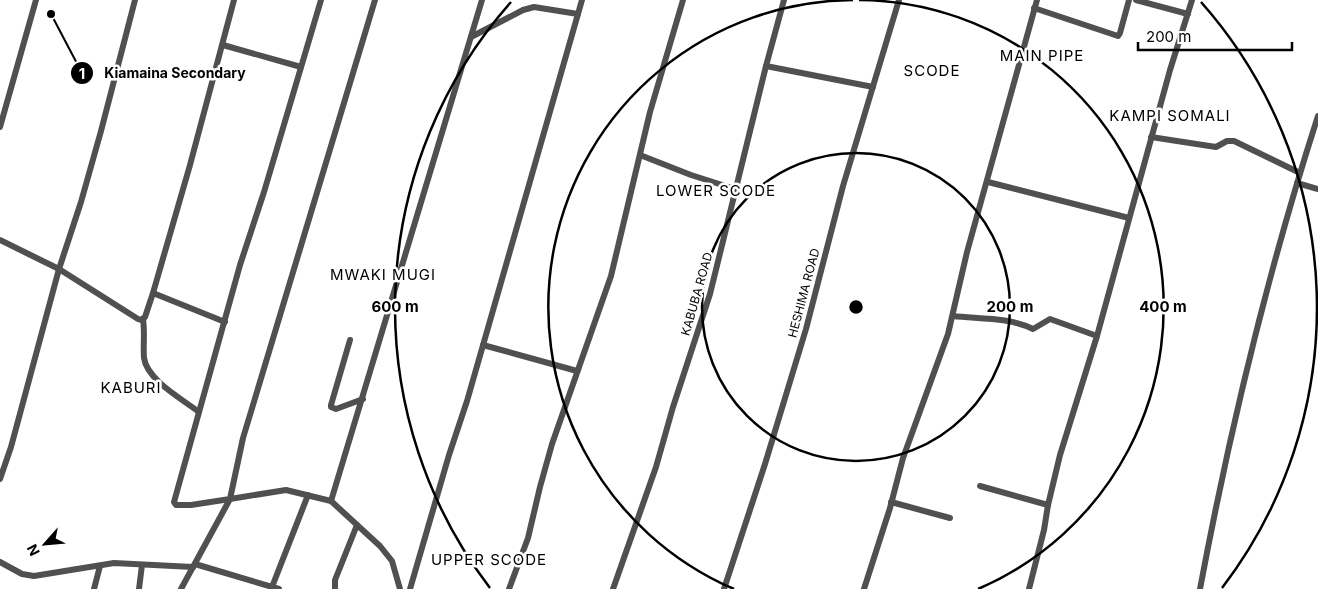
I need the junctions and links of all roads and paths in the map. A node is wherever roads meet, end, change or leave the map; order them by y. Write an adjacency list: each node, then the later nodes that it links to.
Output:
1 (36, 0): 24 (street)
2 (136, 0): 34 (street)
3 (234, 0): 19 (street)
4 (321, 0): 21 (street)
5 (375, 0): 48 (street)
6 (482, 0): 18 (street)
7 (582, 0): 16 (street)
8 (683, 0): 26 (street)
9 (784, 0): 20 (street, KABUBA ROAD)
10 (899, 0): 22 (street, HESHIMA ROAD)
11 (1037, 0): 15 (street)
12 (1130, 0): 15 (street)
13 (1136, 0): 17 (street)
14 (1192, 0): 17 (street)
15 (1034, 8): 28 (street)
16 (578, 14): 18 (street); 41 (street)
17 (1188, 14): 25 (street)
18 (471, 37): 43 (street)
19 (223, 45): 21 (street); 35 (street)
20 (766, 66): 22 (street); 30 (street, KABUBA ROAD)
21 (301, 67): 38 (street)
22 (873, 87): 68 (street, HESHIMA ROAD)
23 (1318, 116): 27 (street)
24 (0, 127)
25 (1151, 137): 27 (street); 32 (street)
26 (640, 155): 30 (street); 42 (street)
27 (1300, 173): 29 (street)
28 (988, 182): 32 (street); 36 (street)
29 (1297, 183): 31 (street); 71 (street)
30 (735, 189): 67 (street, KABUBA ROAD)
31 (1318, 190)
32 (1129, 218): 39 (street)
33 (0, 240): 34 (street)
34 (59, 270): 37 (street); 45 (street)
35 (153, 293): 37 (street); 38 (street)
36 (953, 316): 39 (street); 50 (street)
37 (144, 319): 44 (street)
38 (225, 322): 44 (street)
39 (1097, 336): 51 (street)
40 (350, 340): 43 (street)
41 (483, 345): 42 (street); 65 (street)
42 (577, 371): 66 (street)
43 (362, 399): 49 (street)
44 (199, 412): 48 (street)
45 (0, 479)
46 (980, 486): 51 (street)
47 (308, 494): 48 (street); 49 (street); 58 (street)
48 (230, 499): 57 (street)
49 (331, 501): 53 (street)
50 (891, 502): 52 (street); 69 (street)
51 (1048, 505): 70 (street)
52 (950, 518)
53 (357, 525): 63 (street); 64 (street)
54 (0, 562): 56 (street)
55 (142, 565): 56 (street); 57 (street); 60 (street)
56 (100, 566): 59 (street)
57 (194, 566): 58 (street); 61 (street)
58 (272, 586): 62 (street)
59 (94, 589)
60 (139, 589)
61 (182, 589)
62 (279, 589)
63 (335, 589)
64 (400, 589)
65 (410, 589)
66 (509, 589)
67 (613, 589)
68 (724, 589)
69 (864, 589)
70 (1029, 589)
71 (1200, 589)

